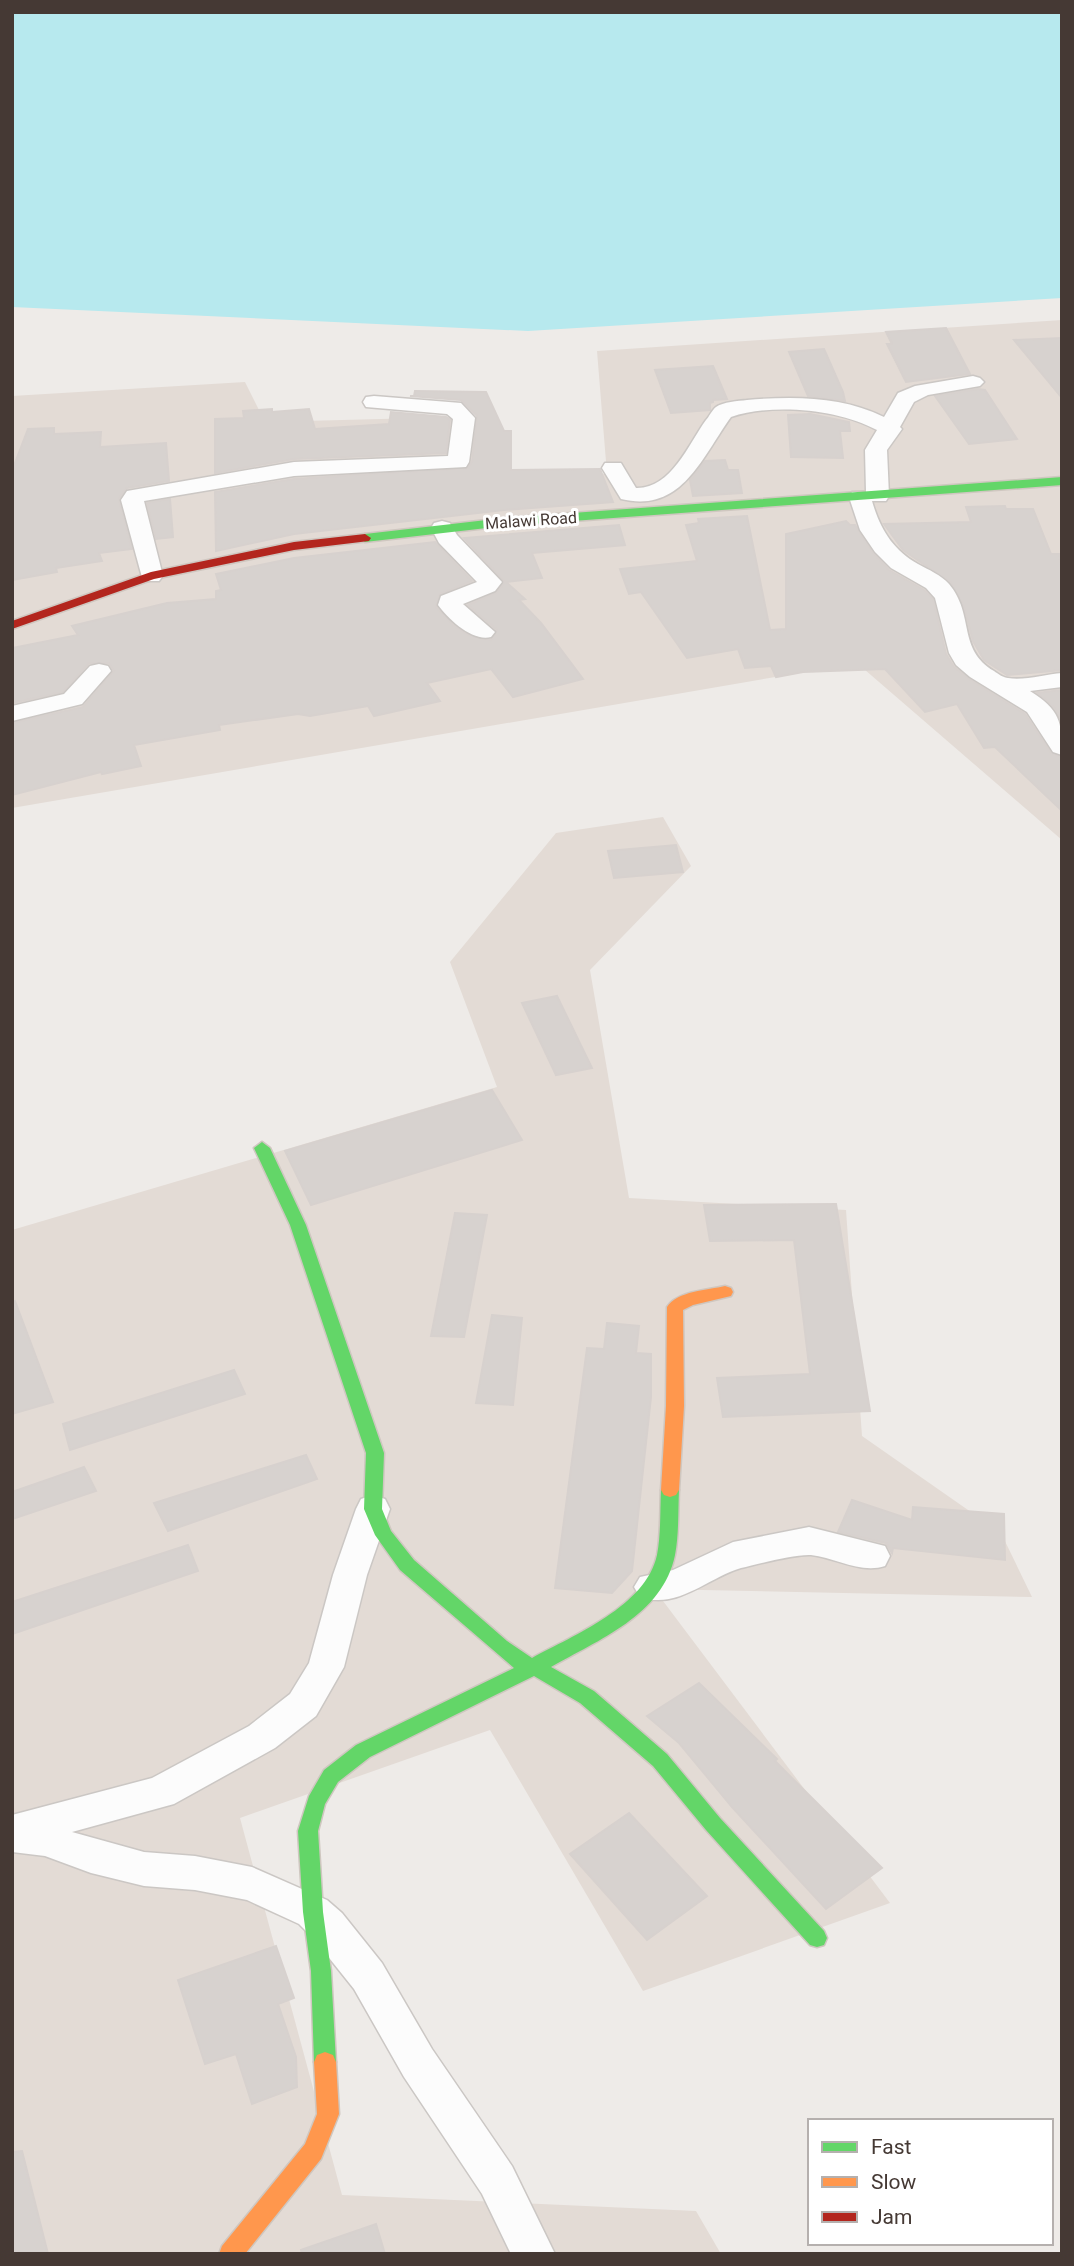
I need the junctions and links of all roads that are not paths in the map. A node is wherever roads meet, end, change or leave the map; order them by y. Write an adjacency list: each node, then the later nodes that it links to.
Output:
1 (973, 382): 3 (street)
2 (374, 402): 8 (street)
3 (891, 429): 4 (street); 6 (street)
4 (613, 468)
5 (1062, 481): 6 (street, Malawi Road)
6 (869, 497): 7 (street, Malawi Road); 13 (street)
7 (442, 528): 8 (street, Malawi Road); 10 (street)
8 (151, 576): 9 (street, Malawi Road)
9 (12, 625)
10 (483, 632)
11 (99, 671): 14 (street)
12 (1062, 680): 13 (street)
13 (1007, 685): 15 (street)
14 (12, 714)
15 (1062, 747)
16 (262, 1148): 18 (street)
17 (725, 1293): 20 (street)
18 (373, 1509): 21 (street); 22 (street)
19 (873, 1556): 20 (street)
20 (652, 1587): 21 (street)
21 (534, 1667): 23 (street); 24 (street)
22 (12, 1833): 23 (street)
23 (313, 1912): 25 (street); 26 (street)
24 (817, 1938)
25 (230, 2254)
26 (534, 2254)

